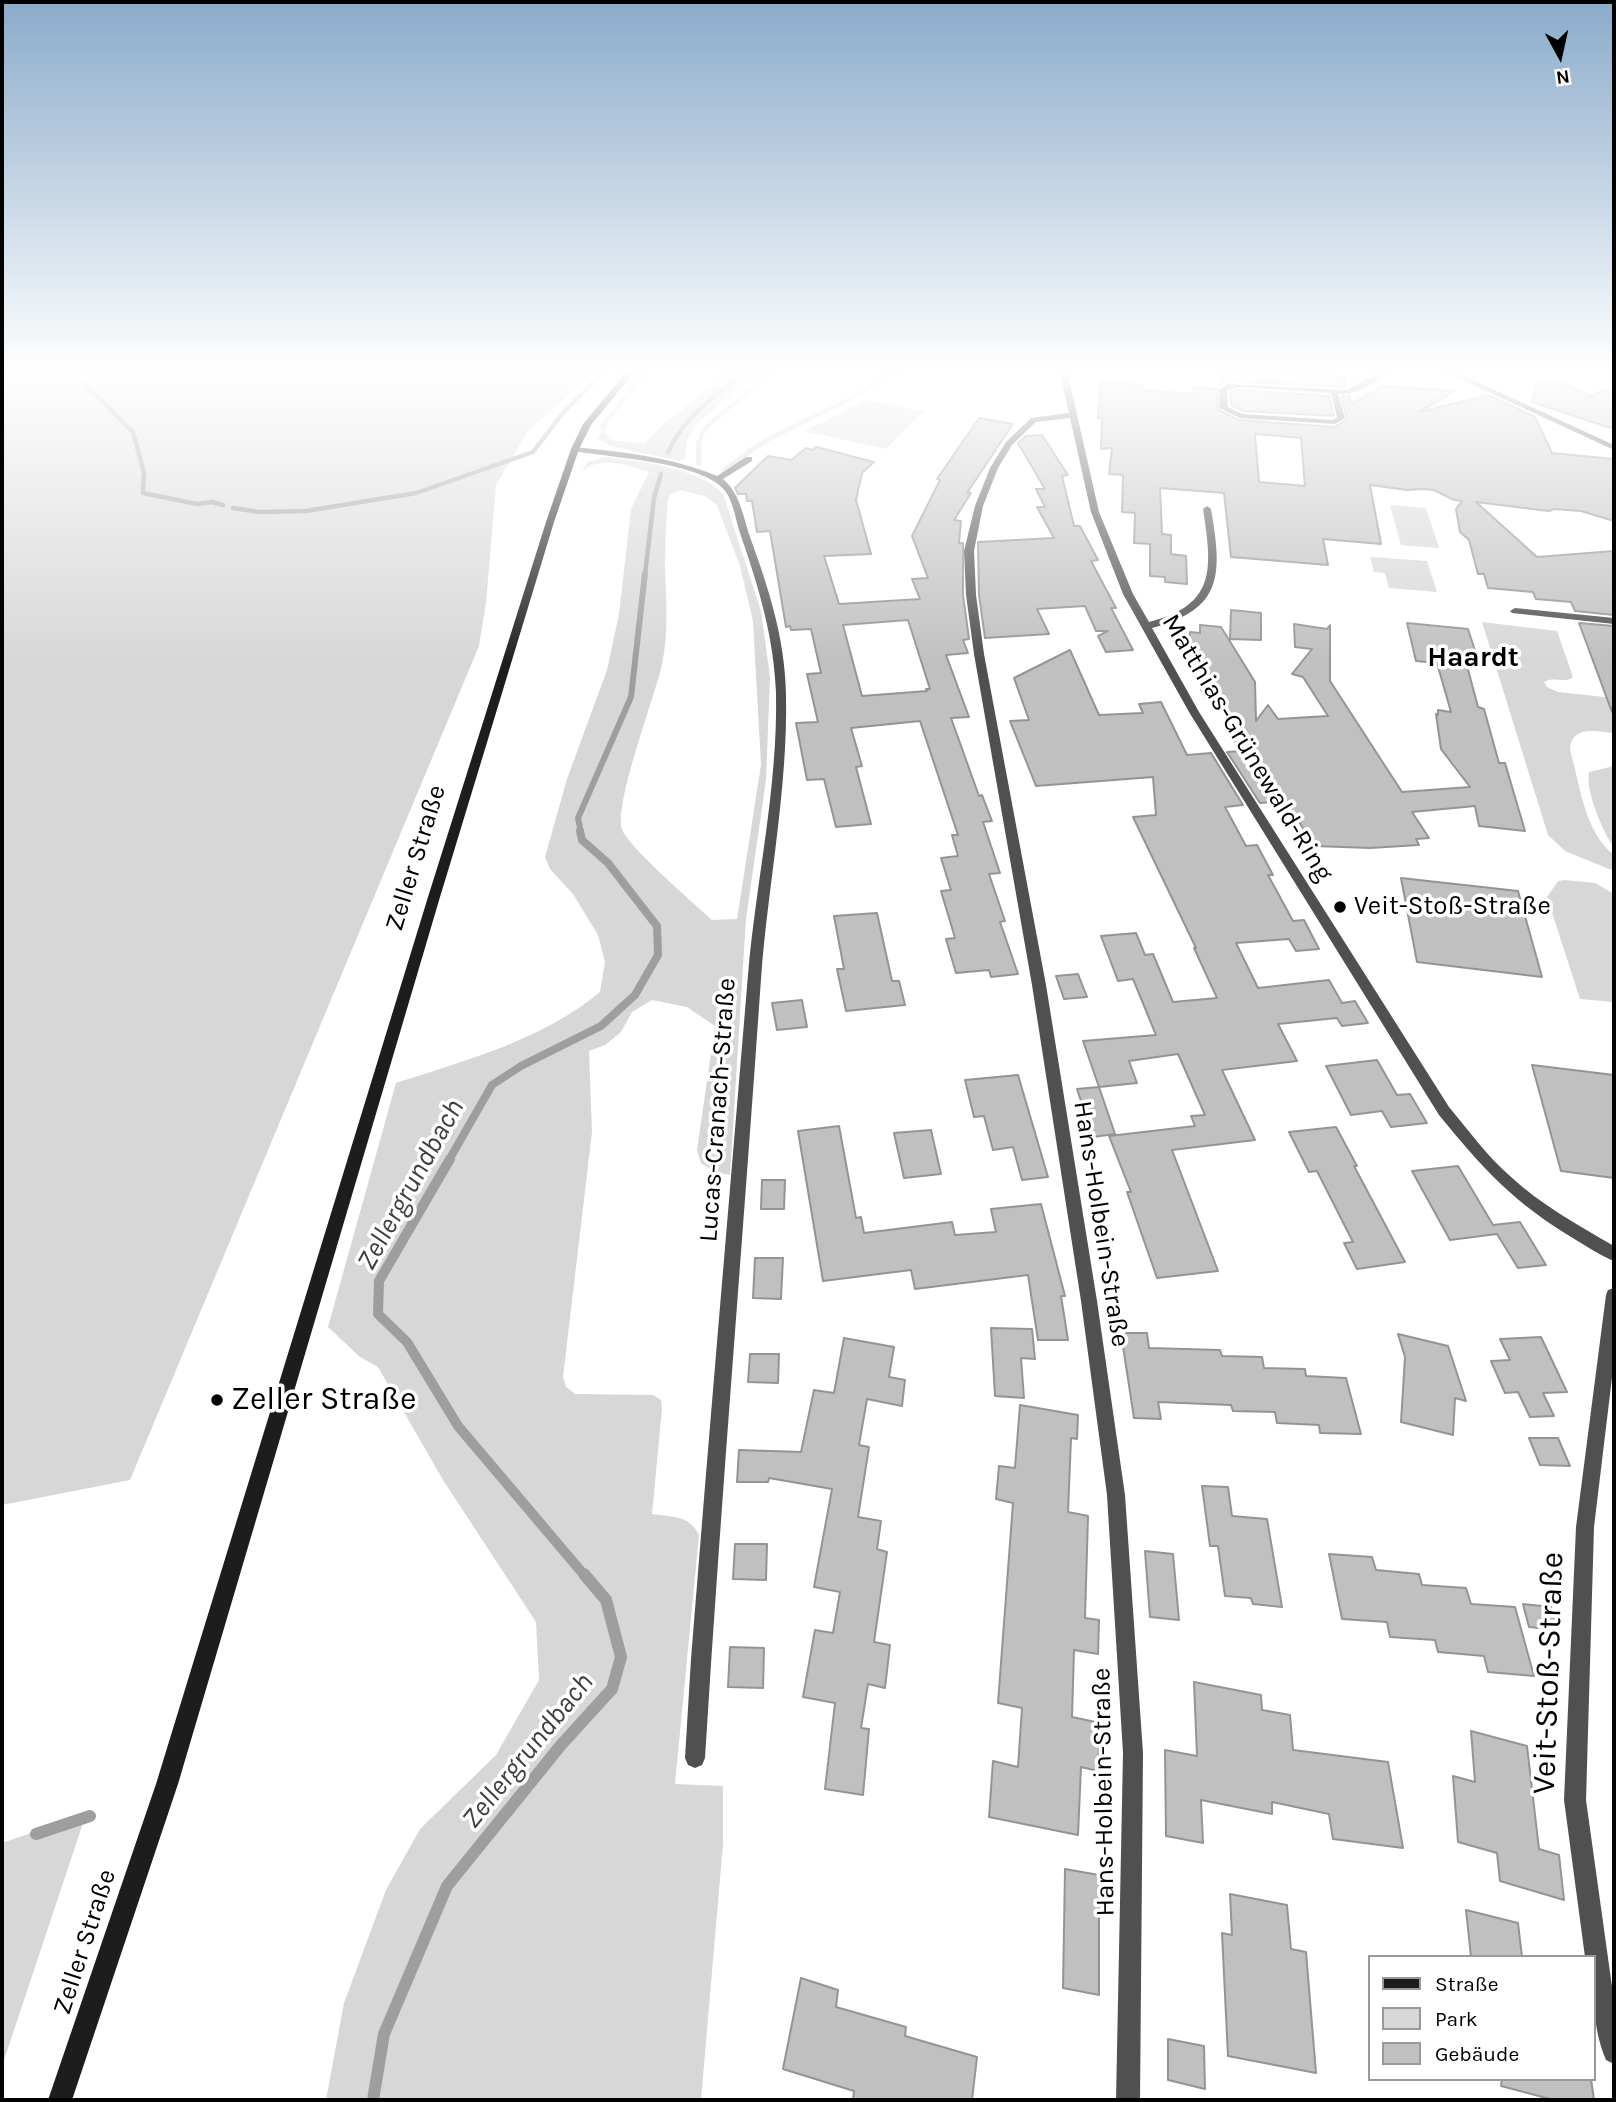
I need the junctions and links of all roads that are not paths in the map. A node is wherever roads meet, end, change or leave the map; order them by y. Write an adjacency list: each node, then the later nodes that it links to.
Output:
1 (569, 468): 15 (street, Zeller Straße)
2 (679, 468): 6 (street)
3 (735, 468): 6 (street)
4 (994, 468): 16 (street, Hans-Holbein-Straße)
5 (1085, 468): 10 (street, Matthias-Grünewald-Ring)
6 (719, 478): 13 (street, Lucas-Cranach-Straße)
7 (1207, 509): 10 (street)
8 (1516, 611): 9 (street)
9 (1614, 621)
10 (1146, 626): 11 (street, Matthias-Grünewald-Ring)
11 (1614, 1254)
12 (1614, 1295): 14 (street, Veit-Stoß-Straße)
13 (695, 1758)
14 (1614, 2052)
15 (60, 2100)
16 (1128, 2100)

